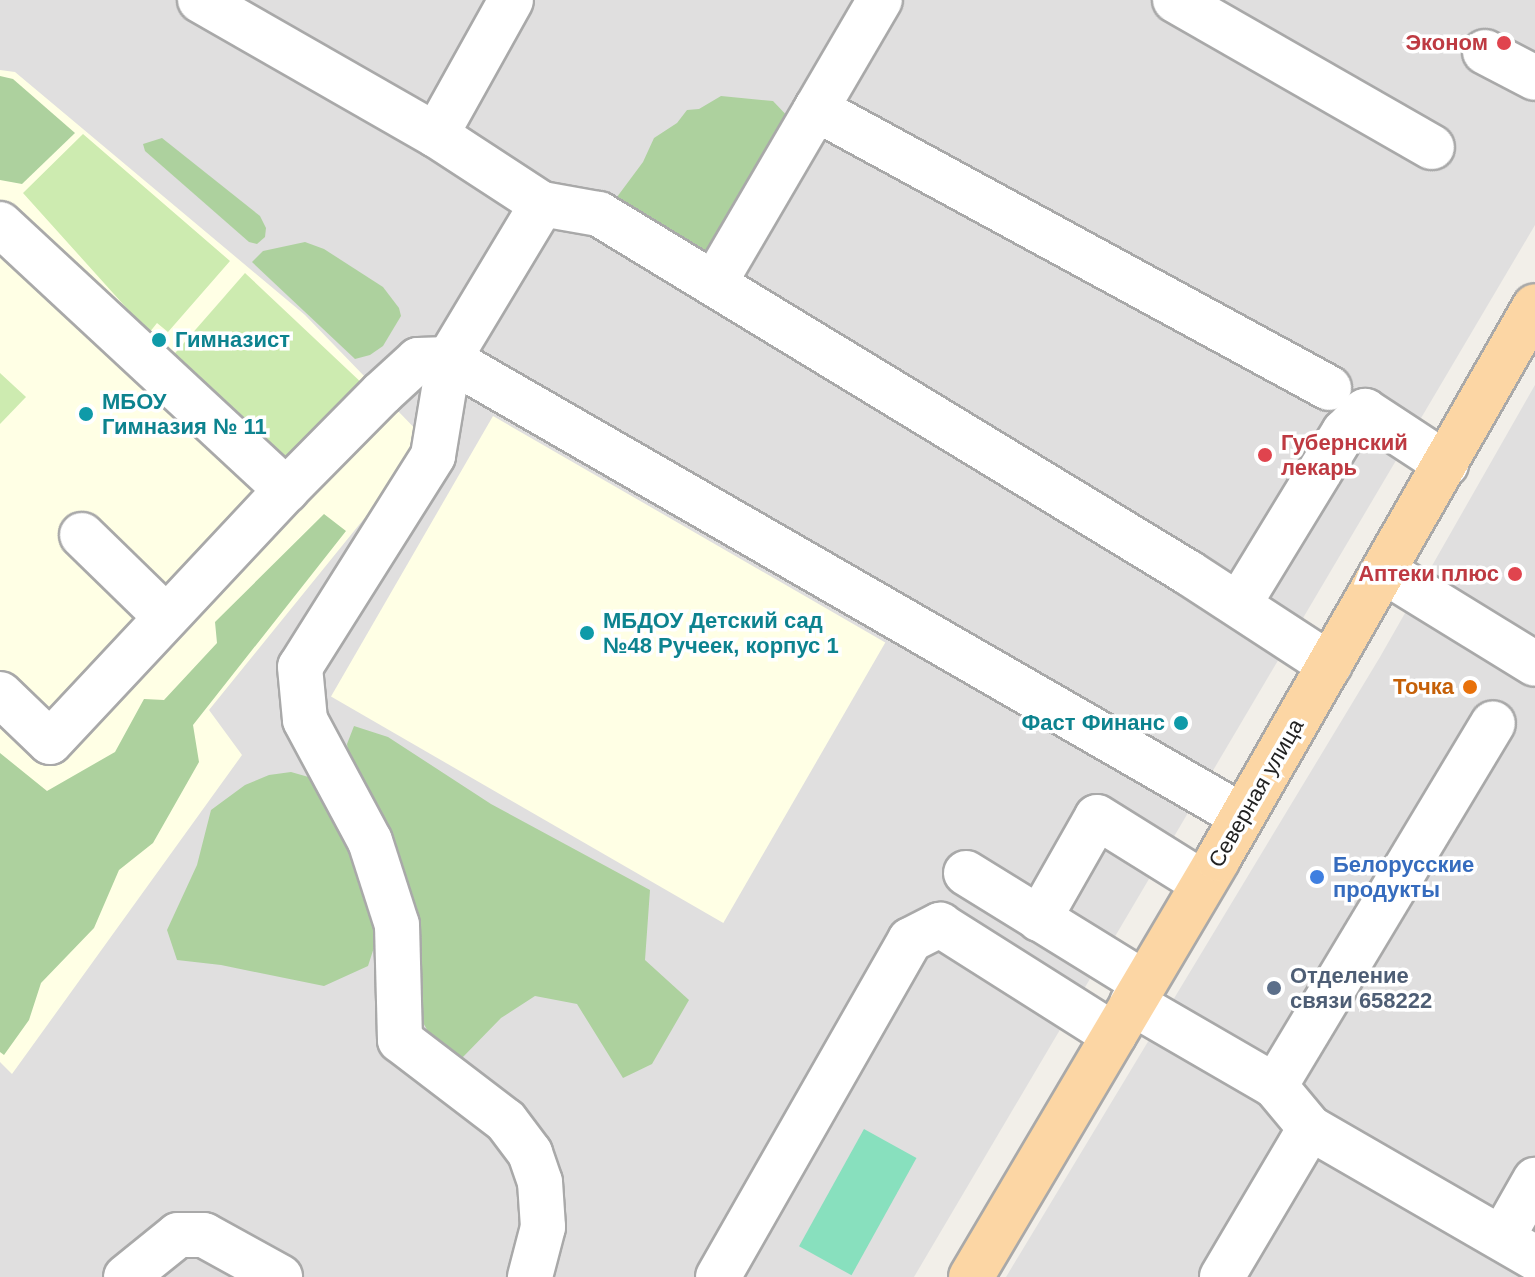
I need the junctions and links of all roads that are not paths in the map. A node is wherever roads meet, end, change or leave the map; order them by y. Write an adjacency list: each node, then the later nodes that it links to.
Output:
1 (200, 0): 8 (lane)
2 (511, 0): 8 (lane)
3 (880, 0): 7 (lane)
4 (1175, 0): 9 (lane)
5 (1485, 52): 6 (lane)
6 (1535, 78)
7 (816, 109): 12 (lane); 15 (lane)
8 (436, 135): 10 (lane)
9 (1432, 147)
10 (542, 204): 12 (lane); 14 (lane)
11 (0, 224): 17 (lane)
12 (715, 282): 20 (lane)
13 (1535, 306): 16 (main road, Северная улица)
14 (449, 359): 17 (lane); 26 (lane); 37 (lane)
15 (1329, 388)
16 (1446, 464): 19 (main road, Северная улица); 20 (lane)
17 (286, 490): 21 (lane)
18 (82, 535): 21 (lane)
19 (1384, 571): 22 (lane); 23 (main road, Северная улица)
20 (1239, 604): 23 (lane)
21 (166, 617): 24 (lane)
22 (1535, 664)
23 (1330, 665): 26 (main road, Северная улица)
24 (0, 694)
25 (1493, 723): 31 (lane)
26 (1242, 816): 28 (main road, Северная улица)
27 (966, 873): 29 (lane)
28 (1203, 883): 29 (lane); 30 (main road, Северная улица)
29 (1039, 919): 30 (lane)
30 (1130, 1007): 31 (lane); 38 (lane); 39 (main road, Северная улица)
31 (1275, 1086): 32 (lane)
32 (1310, 1128): 34 (lane); 40 (lane)
33 (1535, 1180): 34 (lane)
34 (1518, 1248)
35 (126, 1277): 36 (lane)
36 (280, 1277)
37 (530, 1277)
38 (718, 1277)
39 (971, 1277)
40 (1222, 1277)

